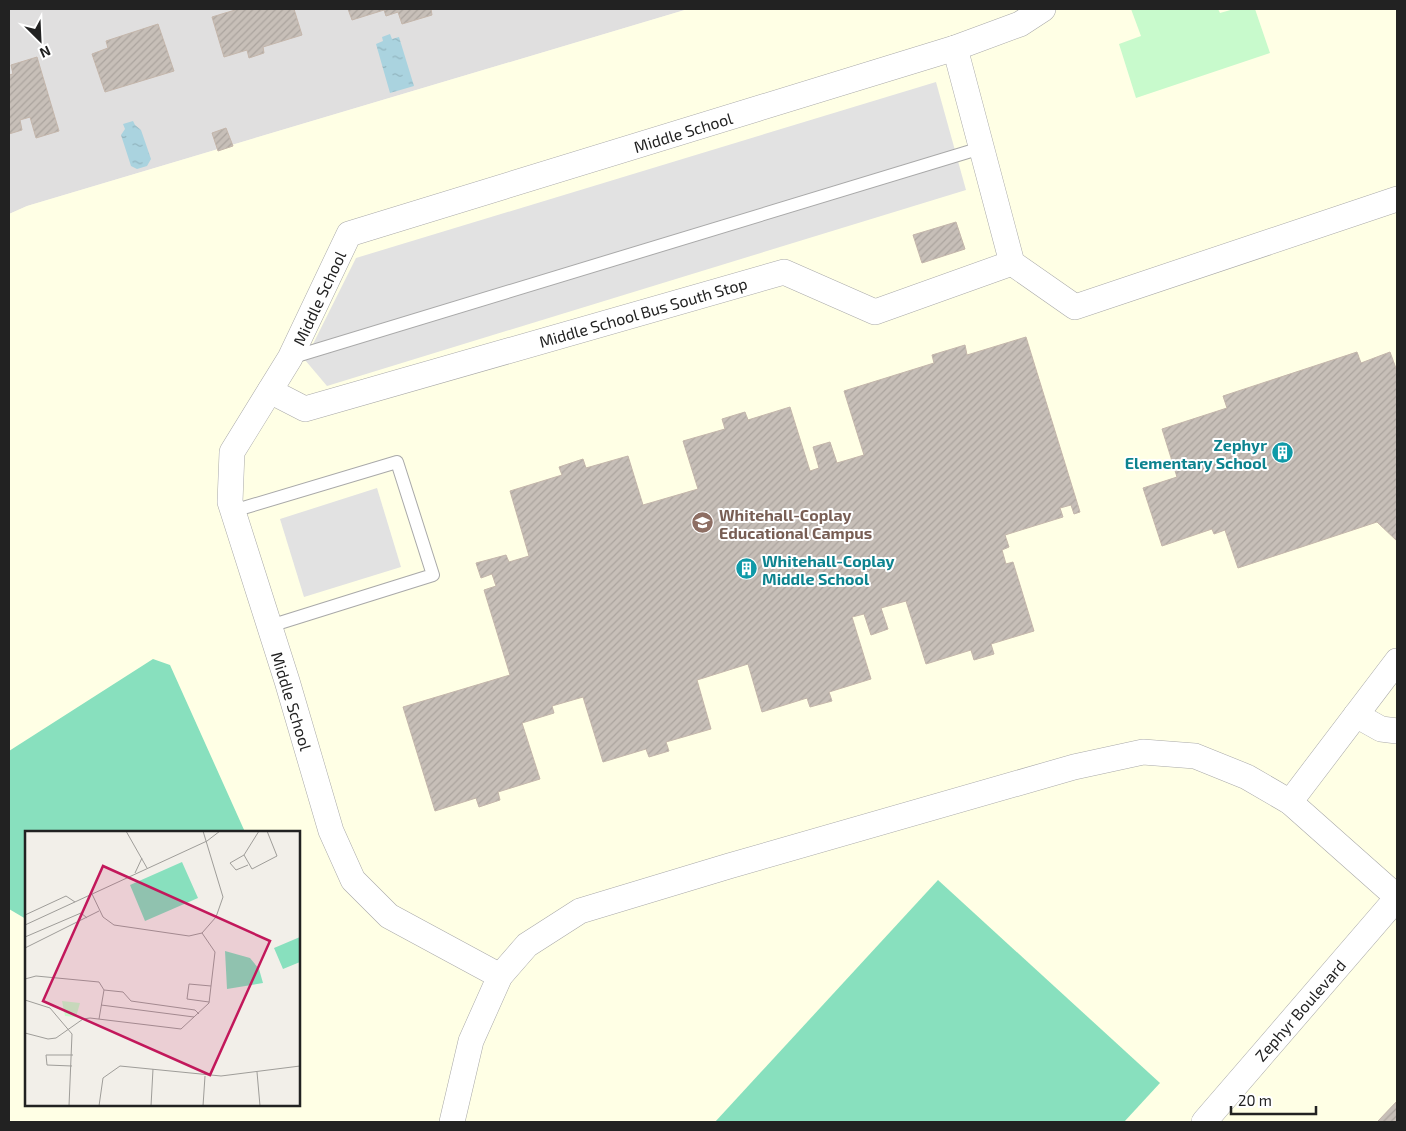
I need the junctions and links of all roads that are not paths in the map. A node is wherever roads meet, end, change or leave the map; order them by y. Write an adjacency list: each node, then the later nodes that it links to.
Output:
1 (1043, 9): 2 (street, Middle School)
2 (955, 48): 3 (street); 6 (street, Middle School)
3 (981, 148): 5 (street); 6 (lane)
4 (1397, 199): 5 (street)
5 (1012, 263): 7 (street, Middle School Bus South Stop)
6 (290, 358): 7 (street, Middle School)
7 (270, 391): 8 (street, Middle School)
8 (233, 511): 9 (street, Middle School); 9 (lane)
9 (270, 626): 15 (street, Middle School)
10 (1397, 661): 11 (street)
11 (1356, 715): 12 (street); 13 (street)
12 (1397, 731)
13 (1290, 802): 14 (street); 15 (street)
14 (1397, 898): 17 (street, Zephyr Boulevard)
15 (500, 976): 16 (street)
16 (452, 1122)
17 (1204, 1122)

